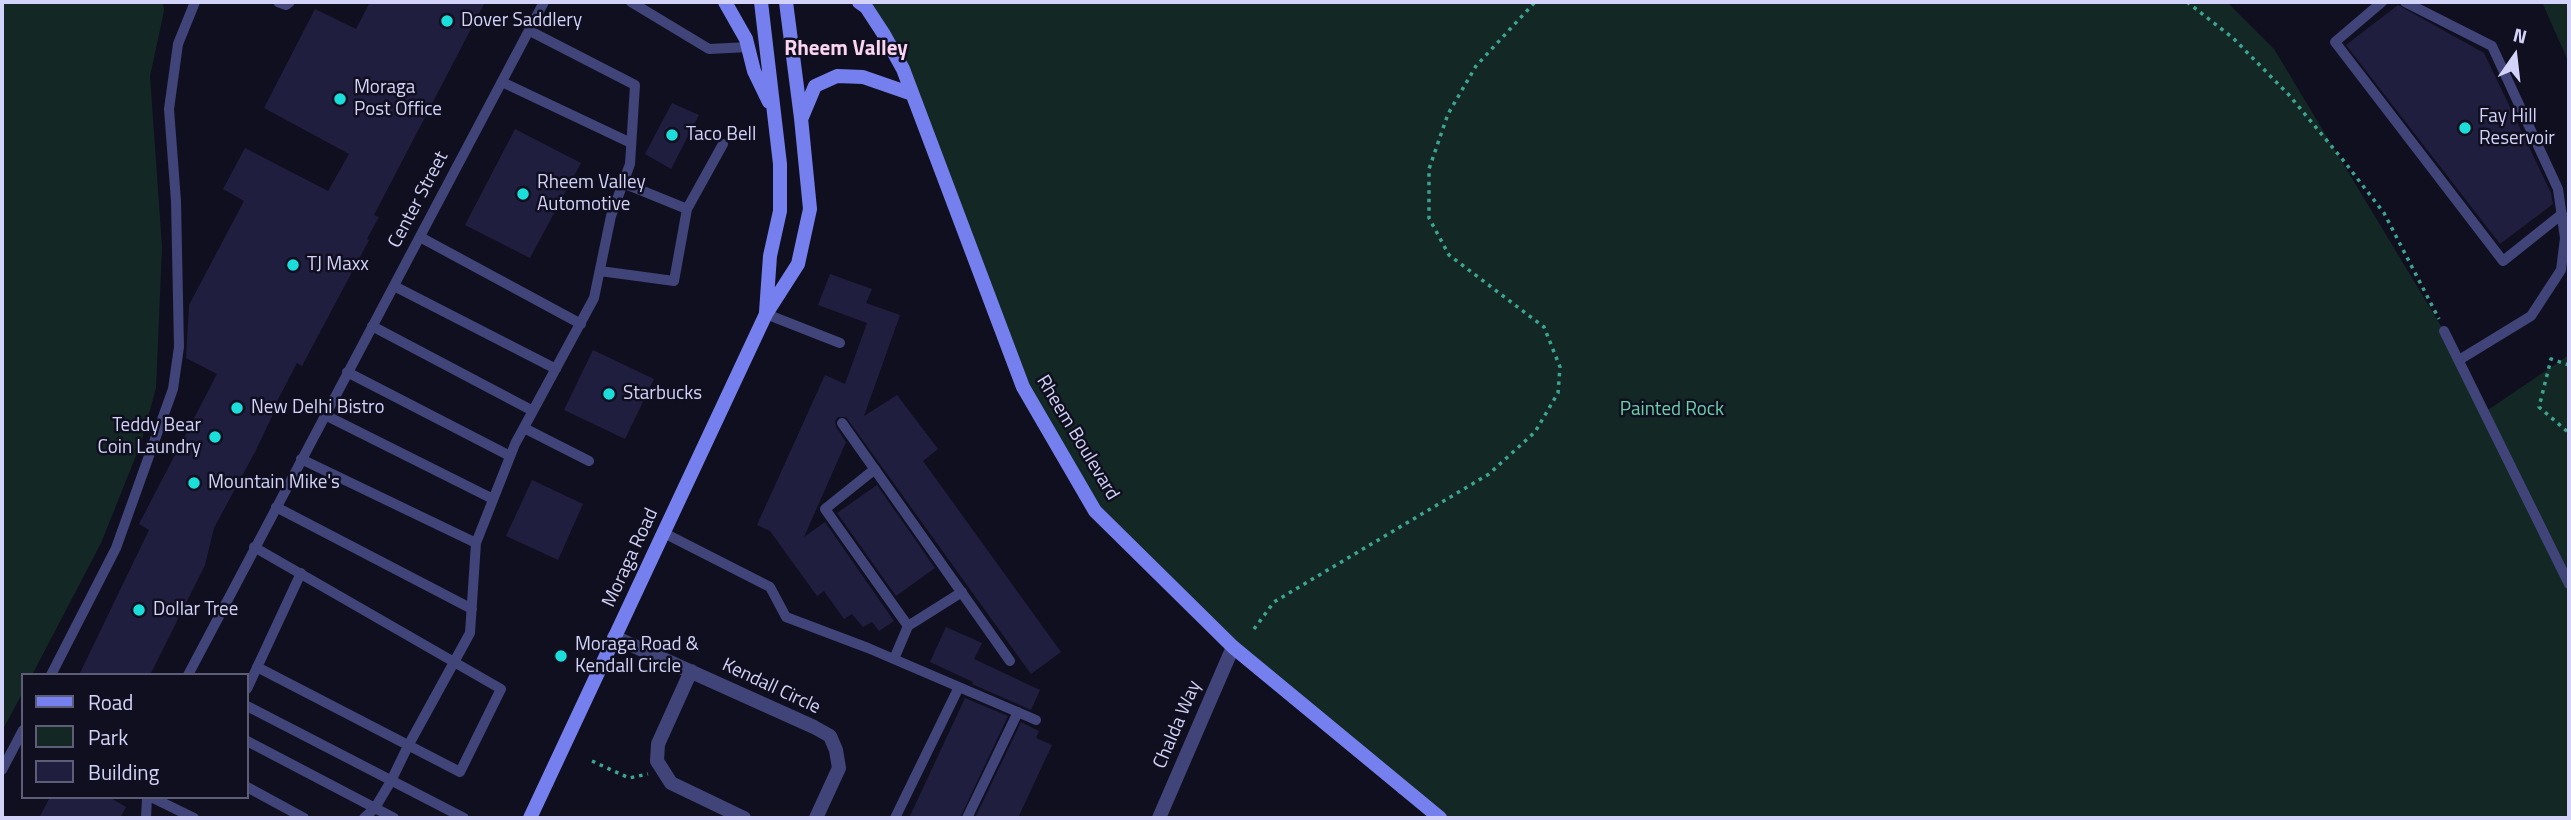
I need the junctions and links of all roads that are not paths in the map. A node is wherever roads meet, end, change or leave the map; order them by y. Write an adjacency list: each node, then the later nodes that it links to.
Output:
1 (195, 2): 59 (lane)
2 (278, 2): 3 (lane)
3 (290, 2)
4 (544, 2): 12 (lane, Center Street)
5 (631, 2): 13 (lane)
6 (725, 2): 13 (main road)
7 (761, 2): 16 (main road, Moraga Road)
8 (786, 2): 17 (main road, Moraga Road)
9 (859, 2): 15 (main road, Rheem Boulevard)
10 (2382, 2): 22 (lane)
11 (2405, 2): 22 (lane)
12 (530, 31): 14 (lane, Center Street); 18 (lane)
13 (748, 47): 16 (main road)
14 (502, 82): 18 (lane); 23 (lane, Center Street)
15 (912, 93): 17 (main road); 53 (main road, Rheem Boulevard)
16 (774, 113): 26 (main road, Moraga Road)
17 (801, 118): 26 (main road, Moraga Road)
18 (631, 143): 20 (lane)
19 (723, 144): 21 (lane)
20 (623, 183): 21 (lane); 24 (lane)
21 (687, 209): 24 (lane)
22 (2562, 214): 31 (lane)
23 (420, 237): 25 (lane, Center Street); 27 (lane)
24 (600, 271): 27 (lane)
25 (394, 286): 28 (lane, Center Street); 32 (lane)
26 (766, 314): 30 (lane); 44 (main road, Moraga Road)
27 (581, 324): 32 (lane)
28 (372, 326): 33 (lane, Center Street); 34 (lane)
29 (2444, 331): 31 (lane)
30 (840, 343)
31 (2459, 360): 48 (lane)
32 (556, 369): 34 (lane)
33 (347, 372): 35 (lane, Center Street); 38 (lane)
34 (533, 411): 37 (lane)
35 (325, 415): 39 (lane, Center Street); 42 (lane)
36 (842, 423): 41 (lane)
37 (524, 428): 38 (lane); 40 (lane)
38 (510, 456): 42 (lane)
39 (301, 459): 43 (lane, Center Street); 45 (lane)
40 (589, 461)
41 (875, 469): 49 (lane); 51 (lane)
42 (493, 499): 45 (lane)
43 (276, 507): 46 (lane, Center Street); 50 (lane)
44 (664, 533): 52 (main road, Moraga Road); 54 (lane)
45 (476, 543): 50 (lane)
46 (254, 547): 47 (lane); 60 (lane, Center Street)
47 (300, 573): 56 (lane); 57 (lane)
48 (2569, 584)
49 (962, 592): 51 (lane); 55 (lane)
50 (472, 609): 56 (lane)
51 (908, 626): 54 (lane)
52 (614, 637): 58 (street, Kendall Circle); 81 (main road, Moraga Road)
53 (1233, 646): 86 (street, Chalda Way); 87 (main road, Rheem Boulevard)
54 (894, 659): 62 (lane)
55 (1010, 661)
56 (455, 662): 68 (lane); 68 (lane)
57 (257, 667): 61 (lane); 68 (lane)
58 (691, 671): 82 (street, Kendall Circle); 83 (street, Kendall Circle)
59 (52, 673)
60 (189, 673)
61 (248, 687)
62 (959, 687): 64 (lane); 84 (lane)
63 (248, 707): 70 (lane)
64 (1018, 712): 65 (lane); 85 (lane)
65 (1036, 720)
66 (21, 734): 69 (lane)
67 (248, 742): 74 (lane)
68 (408, 746): 70 (lane)
69 (2, 771)
70 (391, 780): 74 (lane); 80 (lane)
71 (248, 788): 77 (lane)
72 (150, 799): 75 (lane)
73 (154, 799): 76 (lane)
74 (374, 808): 78 (lane); 79 (lane)
75 (146, 818)
76 (194, 818)
77 (304, 818)
78 (364, 818)
79 (394, 818)
80 (464, 818)
81 (530, 818)
82 (744, 818)
83 (816, 818)
84 (895, 818)
85 (967, 818)
86 (1159, 818)
87 (1440, 818)

